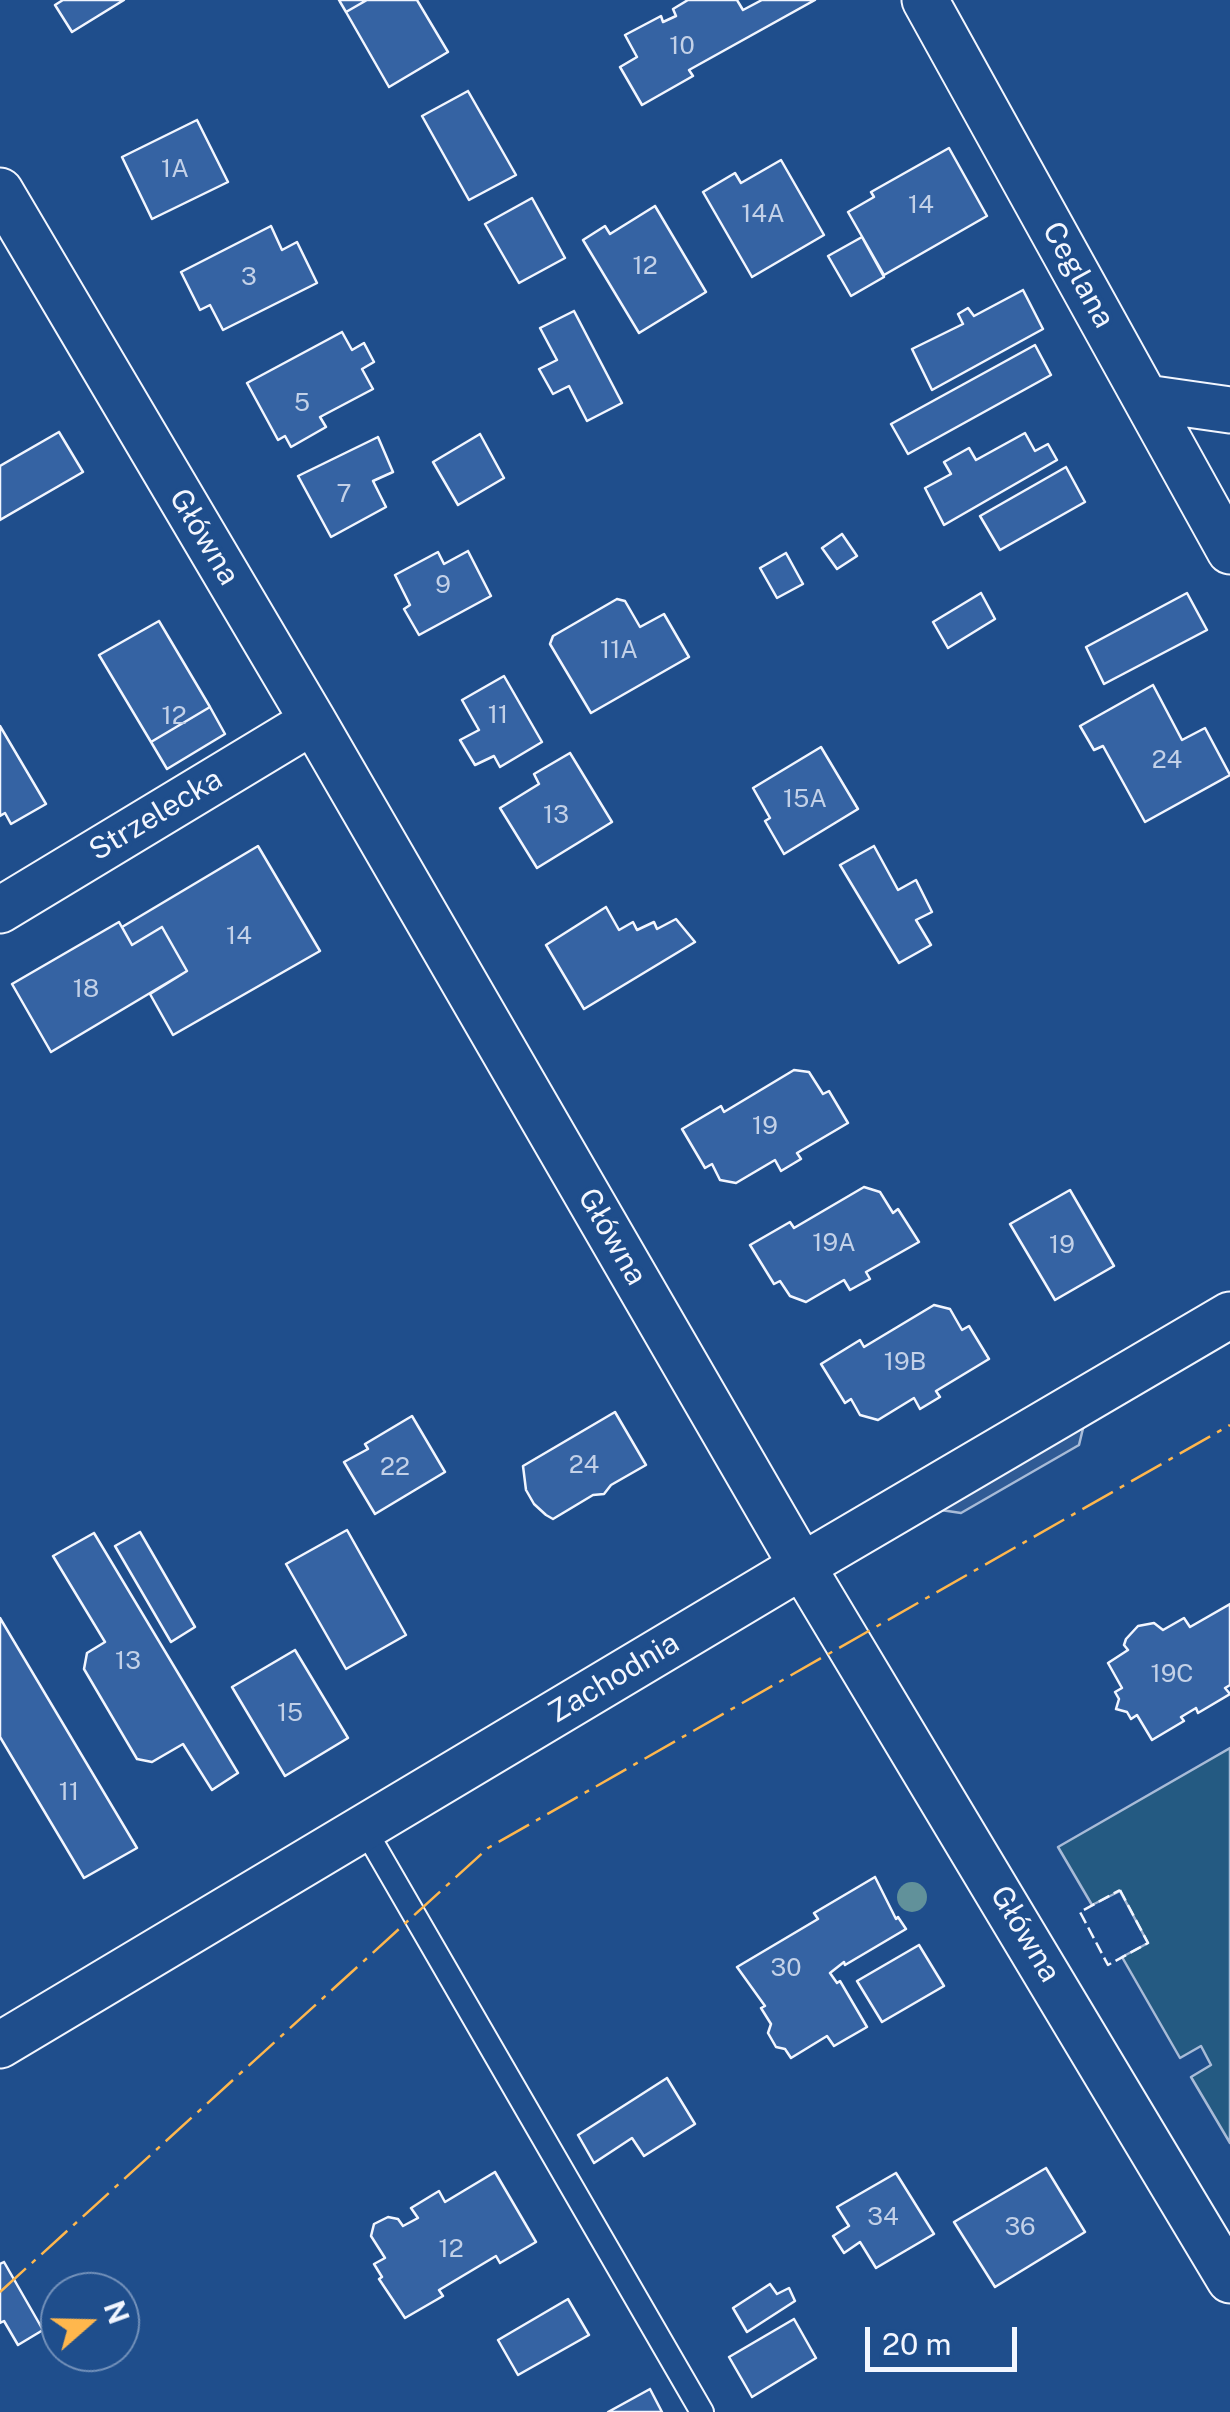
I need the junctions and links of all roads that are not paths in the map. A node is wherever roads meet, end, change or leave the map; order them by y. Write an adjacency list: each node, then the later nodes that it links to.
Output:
1 (925, 0): 3 (street, Ceglana)
2 (0, 191): 6 (street, Główna)
3 (1146, 398): 4 (street); 5 (street, Ceglana)
4 (1230, 410)
5 (1230, 551)
6 (313, 721): 7 (street, Strzelecka); 9 (street, Główna)
7 (0, 910)
8 (1230, 1315): 9 (street, Zachodnia)
9 (802, 1566): 10 (street, Zachodnia); 12 (street, Główna)
10 (364, 1828): 11 (street, Zachodnia); 13 (lane)
11 (0, 2045)
12 (1230, 2280)
13 (702, 2412)

